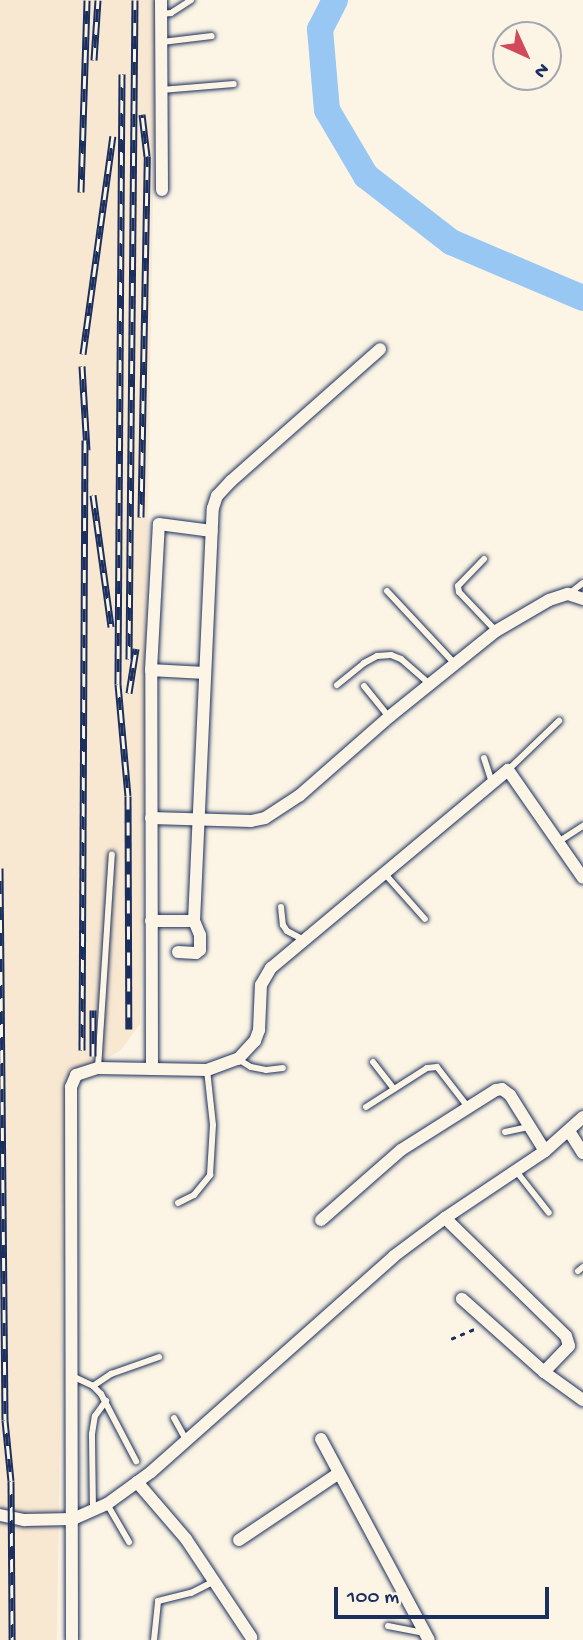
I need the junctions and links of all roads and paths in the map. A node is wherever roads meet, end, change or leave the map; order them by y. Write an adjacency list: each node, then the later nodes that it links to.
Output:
1 (161, 0): 3 (street)
2 (191, 0): 3 (lane)
3 (161, 14): 5 (street)
4 (212, 36): 5 (lane)
5 (161, 42): 7 (street)
6 (234, 84): 7 (lane)
7 (161, 90): 8 (street)
8 (162, 190)
9 (380, 349): 10 (street)
10 (212, 531): 18 (street); 19 (street)
11 (484, 559): 16 (lane)
12 (583, 583): 14 (lane)
13 (387, 591): 17 (lane)
14 (568, 594): 15 (street); 16 (street)
15 (583, 600)
16 (496, 631): 17 (street)
17 (455, 664): 20 (street)
18 (151, 670): 19 (street); 28 (street)
19 (204, 673): 29 (street)
20 (430, 684): 21 (lane); 23 (street)
21 (337, 685)
22 (364, 686): 23 (lane)
23 (389, 717): 29 (street)
24 (559, 721): 26 (lane)
25 (484, 758): 27 (lane)
26 (508, 769): 27 (street); 31 (street)
27 (492, 782): 33 (street)
28 (151, 818): 29 (street); 37 (street)
29 (197, 818): 38 (street)
30 (583, 826): 31 (lane)
31 (558, 842): 34 (street)
32 (113, 854): 43 (lane)
33 (383, 873): 36 (lane); 39 (street)
34 (583, 878)
35 (281, 907): 39 (lane)
36 (425, 919)
37 (151, 921): 38 (street); 45 (street)
38 (194, 922): 40 (street)
39 (304, 940): 41 (street)
40 (178, 952)
41 (238, 1059): 44 (lane); 46 (street)
42 (373, 1062): 47 (lane)
43 (98, 1068): 45 (street); 64 (street)
44 (283, 1068)
45 (152, 1069): 46 (street)
46 (207, 1070): 57 (lane)
47 (394, 1089): 48 (lane); 49 (lane)
48 (366, 1107)
49 (468, 1107): 51 (street); 60 (street)
50 (583, 1117): 52 (street)
51 (531, 1127): 53 (lane); 54 (street)
52 (569, 1131): 54 (street); 55 (street)
53 (505, 1132)
54 (545, 1151): 56 (street)
55 (583, 1153)
56 (516, 1171): 58 (lane); 59 (street)
57 (178, 1203)
58 (548, 1213)
59 (445, 1218): 63 (street); 70 (street)
60 (321, 1220)
61 (462, 1298): 63 (street)
62 (159, 1357): 65 (lane)
63 (544, 1371): 66 (street)
64 (72, 1376): 65 (lane); 77 (street)
65 (93, 1386): 67 (lane)
66 (583, 1400)
67 (106, 1401): 71 (lane); 75 (lane)
68 (174, 1418): 70 (lane)
69 (321, 1439): 72 (street)
70 (187, 1441): 73 (street)
71 (136, 1461)
72 (339, 1473): 78 (street); 83 (street)
73 (137, 1482): 74 (street); 80 (street)
74 (107, 1504): 75 (street); 79 (lane)
75 (93, 1510): 77 (street)
76 (0, 1515): 77 (street)
77 (73, 1519): 84 (street)
78 (239, 1540)
79 (129, 1542)
80 (216, 1580): 82 (street); 85 (lane)
81 (388, 1626): 83 (lane)
82 (251, 1637)
83 (427, 1637)
84 (72, 1640)
85 (154, 1640)

